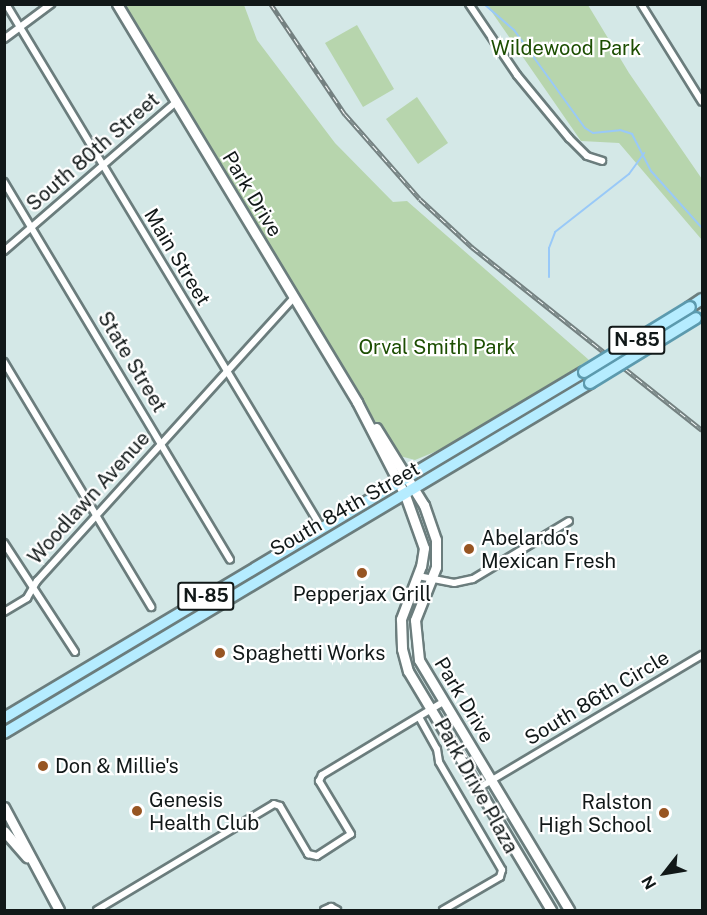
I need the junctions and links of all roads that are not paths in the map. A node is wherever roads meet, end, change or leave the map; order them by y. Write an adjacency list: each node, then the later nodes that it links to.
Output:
1 (6, 4): 6 (street, Main Street)
2 (51, 4): 6 (street)
3 (117, 4): 8 (street, Park Drive)
4 (469, 4): 10 (street)
5 (641, 4): 9 (street)
6 (20, 28): 7 (street); 11 (street, Main Street)
7 (4, 39)
8 (176, 102): 11 (street, South 80th Street); 15 (street, Park Drive)
9 (702, 102)
10 (602, 161)
11 (102, 165): 13 (street, South 80th Street); 19 (street, Main Street)
12 (4, 182): 13 (street, State Street)
13 (31, 227): 14 (street, South 80th Street); 20 (street, State Street)
14 (4, 251)
15 (294, 298): 19 (street, Woodlawn Avenue); 21 (street, Park Drive)
16 (702, 299): 21 (main road, South 84th Street / N-85, bridge)
17 (699, 316): 22 (main road, South 84th Street / N-85, bridge)
18 (4, 362): 24 (street)
19 (227, 371): 20 (street, Woodlawn Avenue); 26 (street, Main Street)
20 (162, 443): 24 (street, Woodlawn Avenue); 28 (street, State Street)
21 (404, 480): 22 (street, Park Drive); 23 (street, Park Drive); 26 (main road, South 84th Street / N-85)
22 (416, 489): 23 (main road, South 84th Street / N-85); 30 (street, Park Drive)
23 (405, 495): 29 (street, Park Drive); 40 (main road, South 84th Street / N-85)
24 (96, 515): 31 (street, Woodlawn Avenue); 32 (street)
25 (569, 522): 30 (street)
26 (321, 527): 39 (main road, South 84th Street / N-85)
27 (4, 543): 31 (street)
28 (230, 559)
29 (418, 576): 30 (street); 37 (street, Park Drive)
30 (431, 580): 36 (street, Park Drive)
31 (32, 589): 33 (street, Woodlawn Avenue); 34 (street)
32 (151, 607)
33 (4, 612)
34 (75, 652)
35 (702, 655): 41 (street, South 86th Circle)
36 (443, 702): 37 (street); 41 (street, Park Drive)
37 (430, 710): 38 (street); 42 (street, Park Drive)
38 (419, 717): 48 (street); 50 (street, Park Drive Plaza)
39 (4, 718)
40 (4, 733)
41 (491, 780): 42 (street, South 86th Circle); 52 (street, Park Drive)
42 (477, 789): 51 (street, Park Drive)
43 (4, 807): 45 (street)
44 (4, 831): 45 (street)
45 (29, 859): 47 (street)
46 (335, 909): 49 (street)
47 (59, 910)
48 (97, 910)
49 (324, 910)
50 (443, 910)
51 (551, 910)
52 (569, 910)

